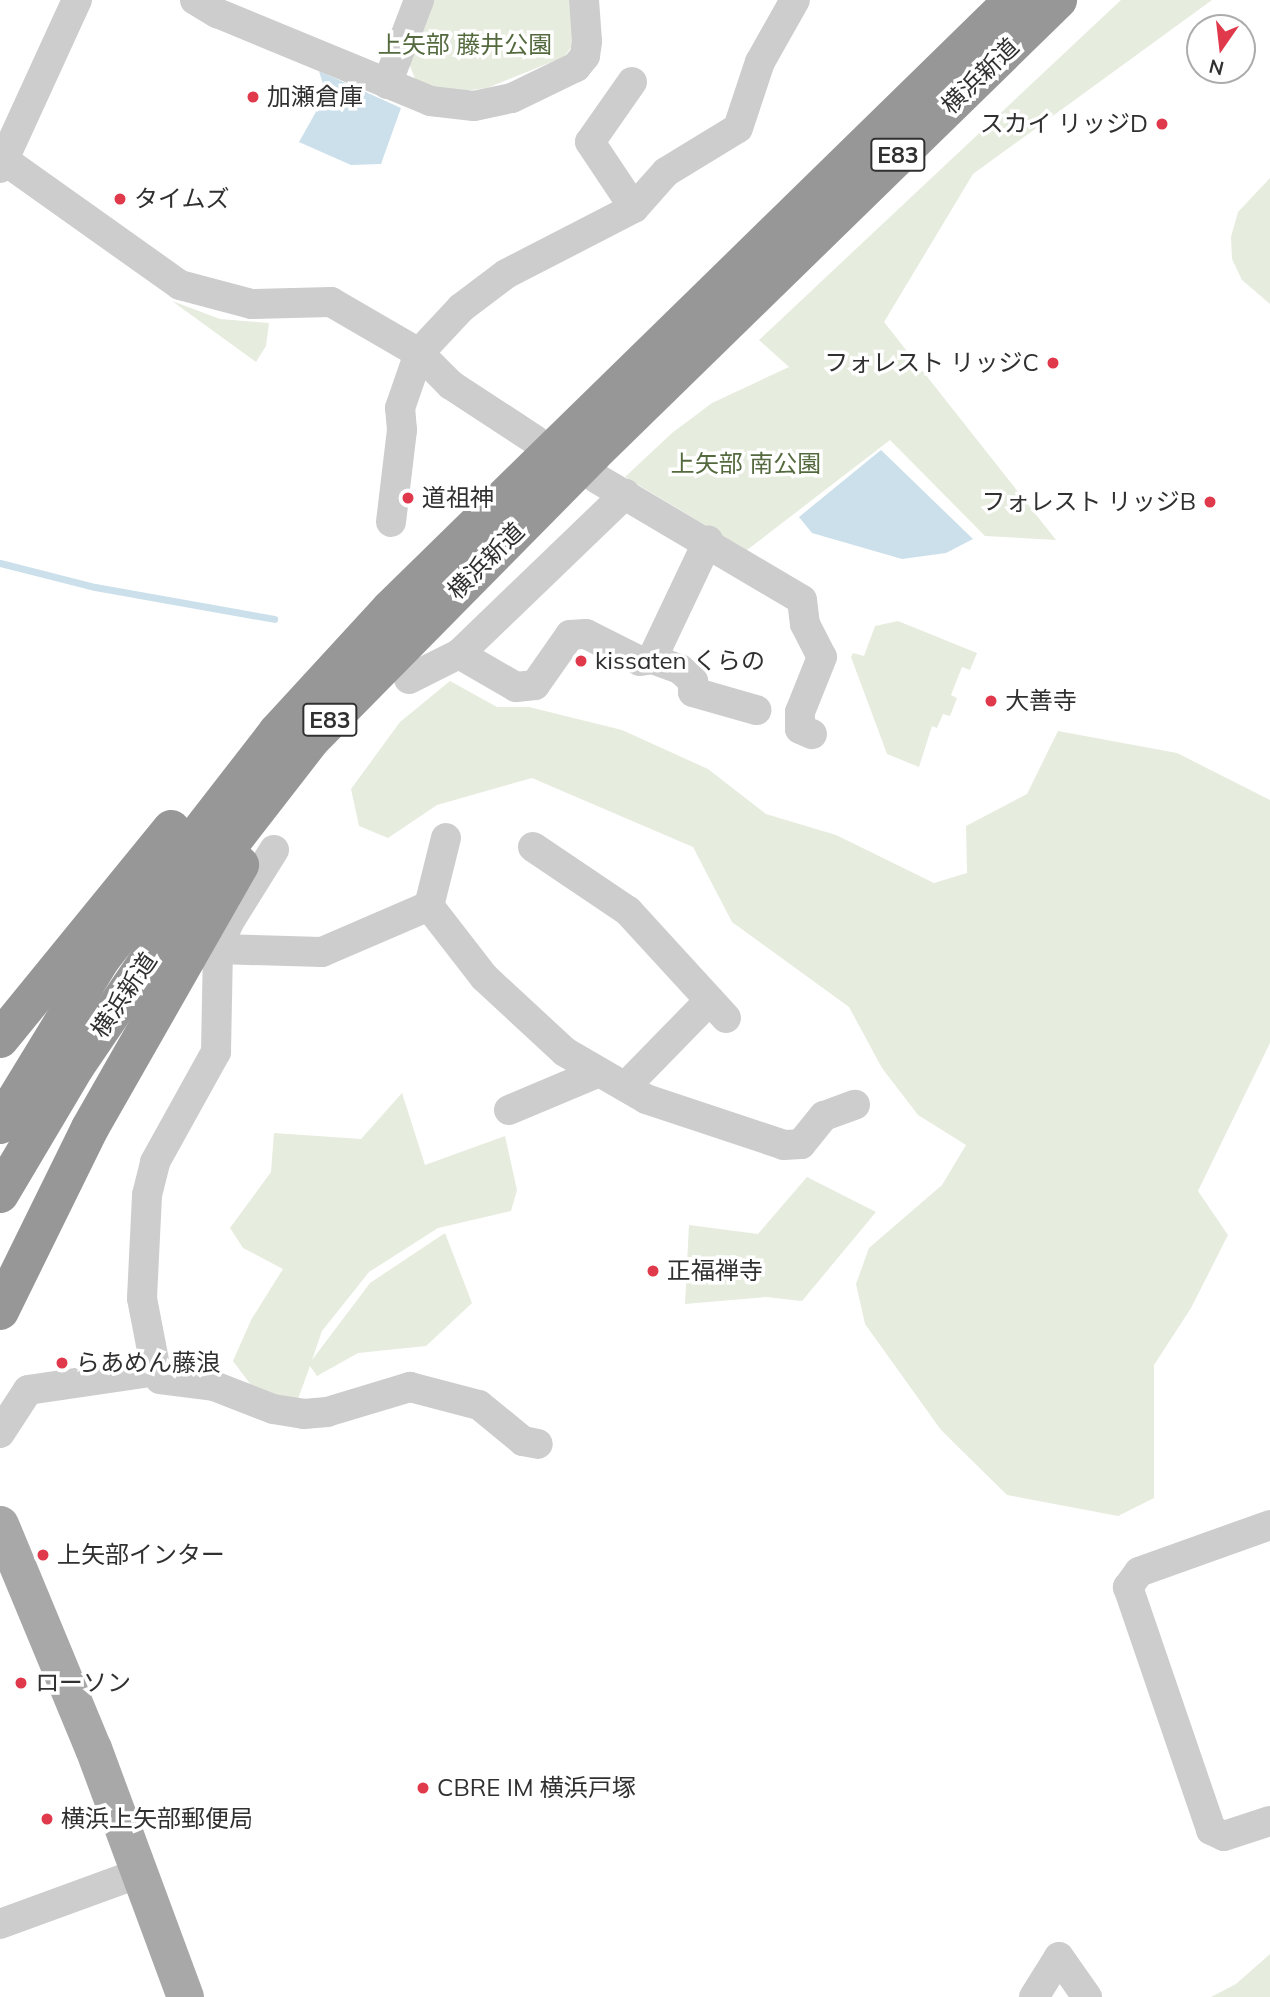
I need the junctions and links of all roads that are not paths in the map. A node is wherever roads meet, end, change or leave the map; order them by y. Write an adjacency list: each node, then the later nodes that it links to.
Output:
1 (77, 0): 10 (street)
2 (195, 0): 9 (street)
3 (419, 0): 9 (street)
4 (584, 0): 9 (street)
5 (795, 0): 11 (street)
6 (1013, 0): 24 (highway, 横浜新道 / E83)
7 (1058, 0): 23 (highway, 横浜新道 / E83)
8 (632, 82): 11 (street)
9 (387, 84)
10 (2, 164): 12 (street)
11 (634, 208): 12 (street)
12 (419, 353): 13 (street); 16 (street)
13 (535, 440)
14 (596, 478): 15 (street)
15 (625, 494): 17 (street); 18 (street)
16 (391, 522)
17 (708, 541): 19 (street); 22 (street)
18 (459, 654): 19 (street); 20 (street)
19 (652, 659): 21 (street)
20 (409, 679)
21 (756, 710)
22 (812, 734)
23 (312, 739): 36 (highway, 横浜新道 / E83); 37 (highway)
24 (235, 782): 30 (highway); 35 (highway, 横浜新道 / E83)
25 (446, 838): 28 (street)
26 (533, 847): 32 (street)
27 (274, 850): 29 (street)
28 (429, 906): 29 (street); 31 (street)
29 (218, 949): 38 (street)
30 (0, 1039)
31 (597, 1073): 32 (street); 34 (street)
32 (628, 1084): 33 (street)
33 (855, 1105)
34 (509, 1110)
35 (0, 1125)
36 (0, 1194)
37 (0, 1311)
38 (156, 1371): 39 (street); 40 (street)
39 (0, 1433)
40 (538, 1444)
41 (0, 1524): 44 (main road)
42 (1270, 1525): 43 (street)
43 (1270, 1821)
44 (137, 1874): 45 (street); 46 (main road)
45 (0, 1924)
46 (186, 1997)
47 (1034, 1997): 48 (street)
48 (1087, 1997)

